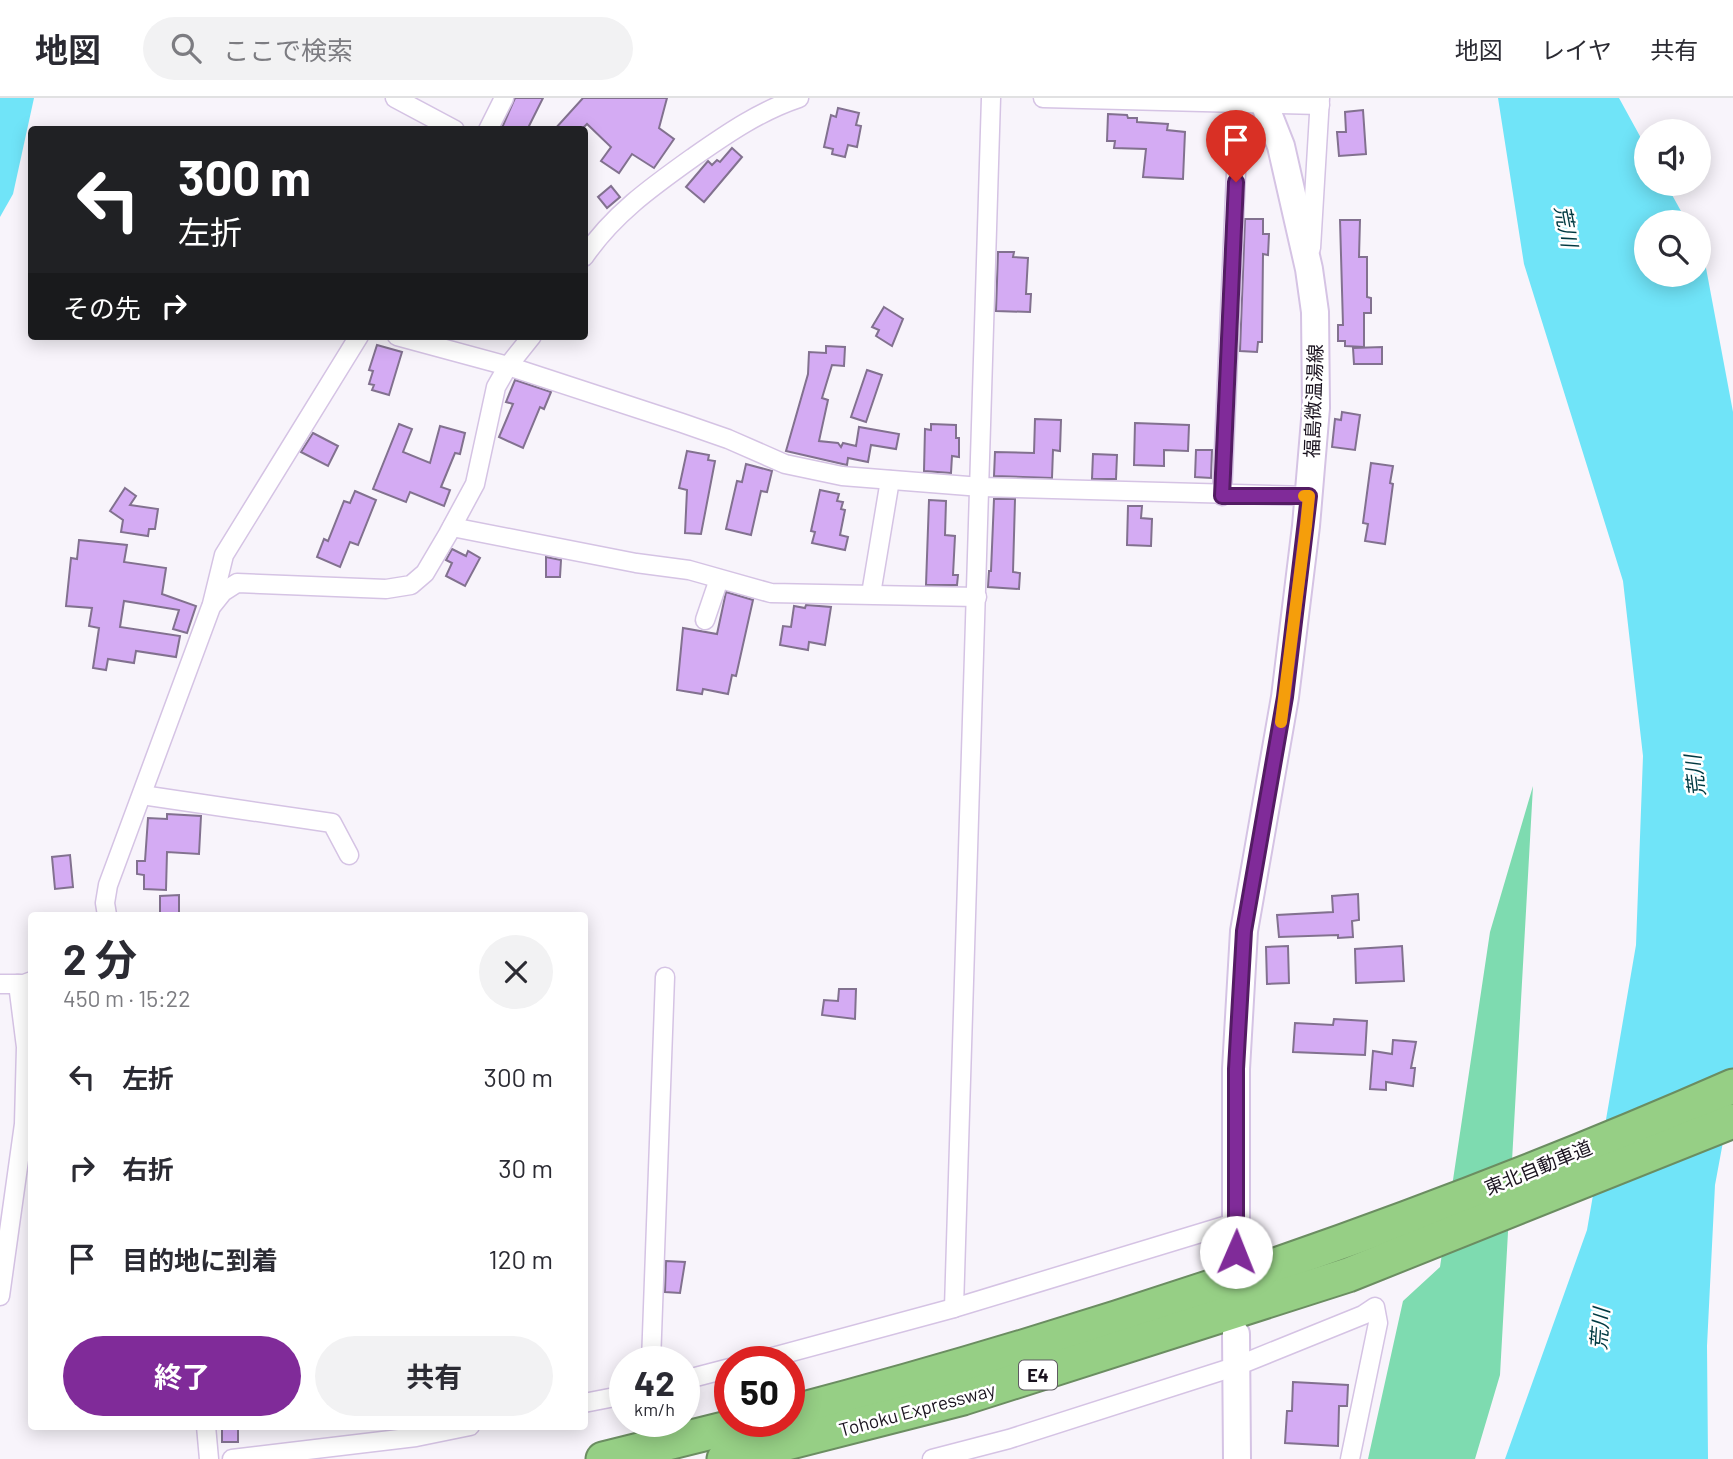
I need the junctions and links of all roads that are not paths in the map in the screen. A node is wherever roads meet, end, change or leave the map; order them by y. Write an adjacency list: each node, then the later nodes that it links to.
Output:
1 (396, 98): 8 (street)
2 (504, 98): 9 (street)
3 (991, 98): 17 (street)
4 (1043, 98): 6 (street)
5 (788, 100): 10 (street)
6 (1255, 102): 7 (street); 11 (main road, 福島微温湯線); 18 (street)
7 (1320, 102): 11 (street)
8 (448, 126)
9 (490, 126)
10 (588, 251)
11 (1309, 269): 19 (main road, 福島微温湯線)
12 (357, 340): 24 (street)
13 (412, 340): 15 (street)
14 (529, 340): 15 (street)
15 (508, 366): 16 (street); 20 (street)
16 (890, 480): 17 (street); 22 (street)
17 (981, 487): 18 (street); 23 (street)
18 (1222, 496): 19 (street)
19 (1309, 496): 33 (main road, 福島微温湯線)
20 (452, 527): 21 (street); 24 (street)
21 (719, 579): 22 (street); 25 (street)
22 (871, 594): 23 (street)
23 (977, 597): 37 (street)
24 (211, 607): 26 (street)
25 (705, 620)
26 (142, 795): 27 (street); 28 (street)
27 (349, 855)
28 (102, 912)
29 (665, 977): 39 (street)
30 (17, 983): 36 (street)
31 (1733, 1086): 35 (highway, 東北自動車道 / E4)
32 (1733, 1121): 35 (highway, 東北自動車道 / E4)
33 (1237, 1222): 34 (main road, 福島微温湯線); 37 (street)
34 (1236, 1252)
35 (1344, 1260): 44 (highway, Tohoku Expressway / E4); 51 (highway, Tohoku Expressway / E4)
36 (0, 1296)
37 (954, 1308): 40 (street)
38 (1236, 1334): 41 (main road)
39 (652, 1346)
40 (805, 1348)
41 (1237, 1366): 52 (street); 53 (main road); 54 (street)
42 (609, 1398): 43 (street)
43 (588, 1402)
44 (805, 1409)
45 (206, 1430): 48 (street)
46 (450, 1430): 49 (street)
47 (714, 1431): 50 (highway)
48 (209, 1459)
49 (232, 1459)
50 (603, 1459)
51 (724, 1459)
52 (932, 1459)
53 (1237, 1459)
54 (1350, 1459)

